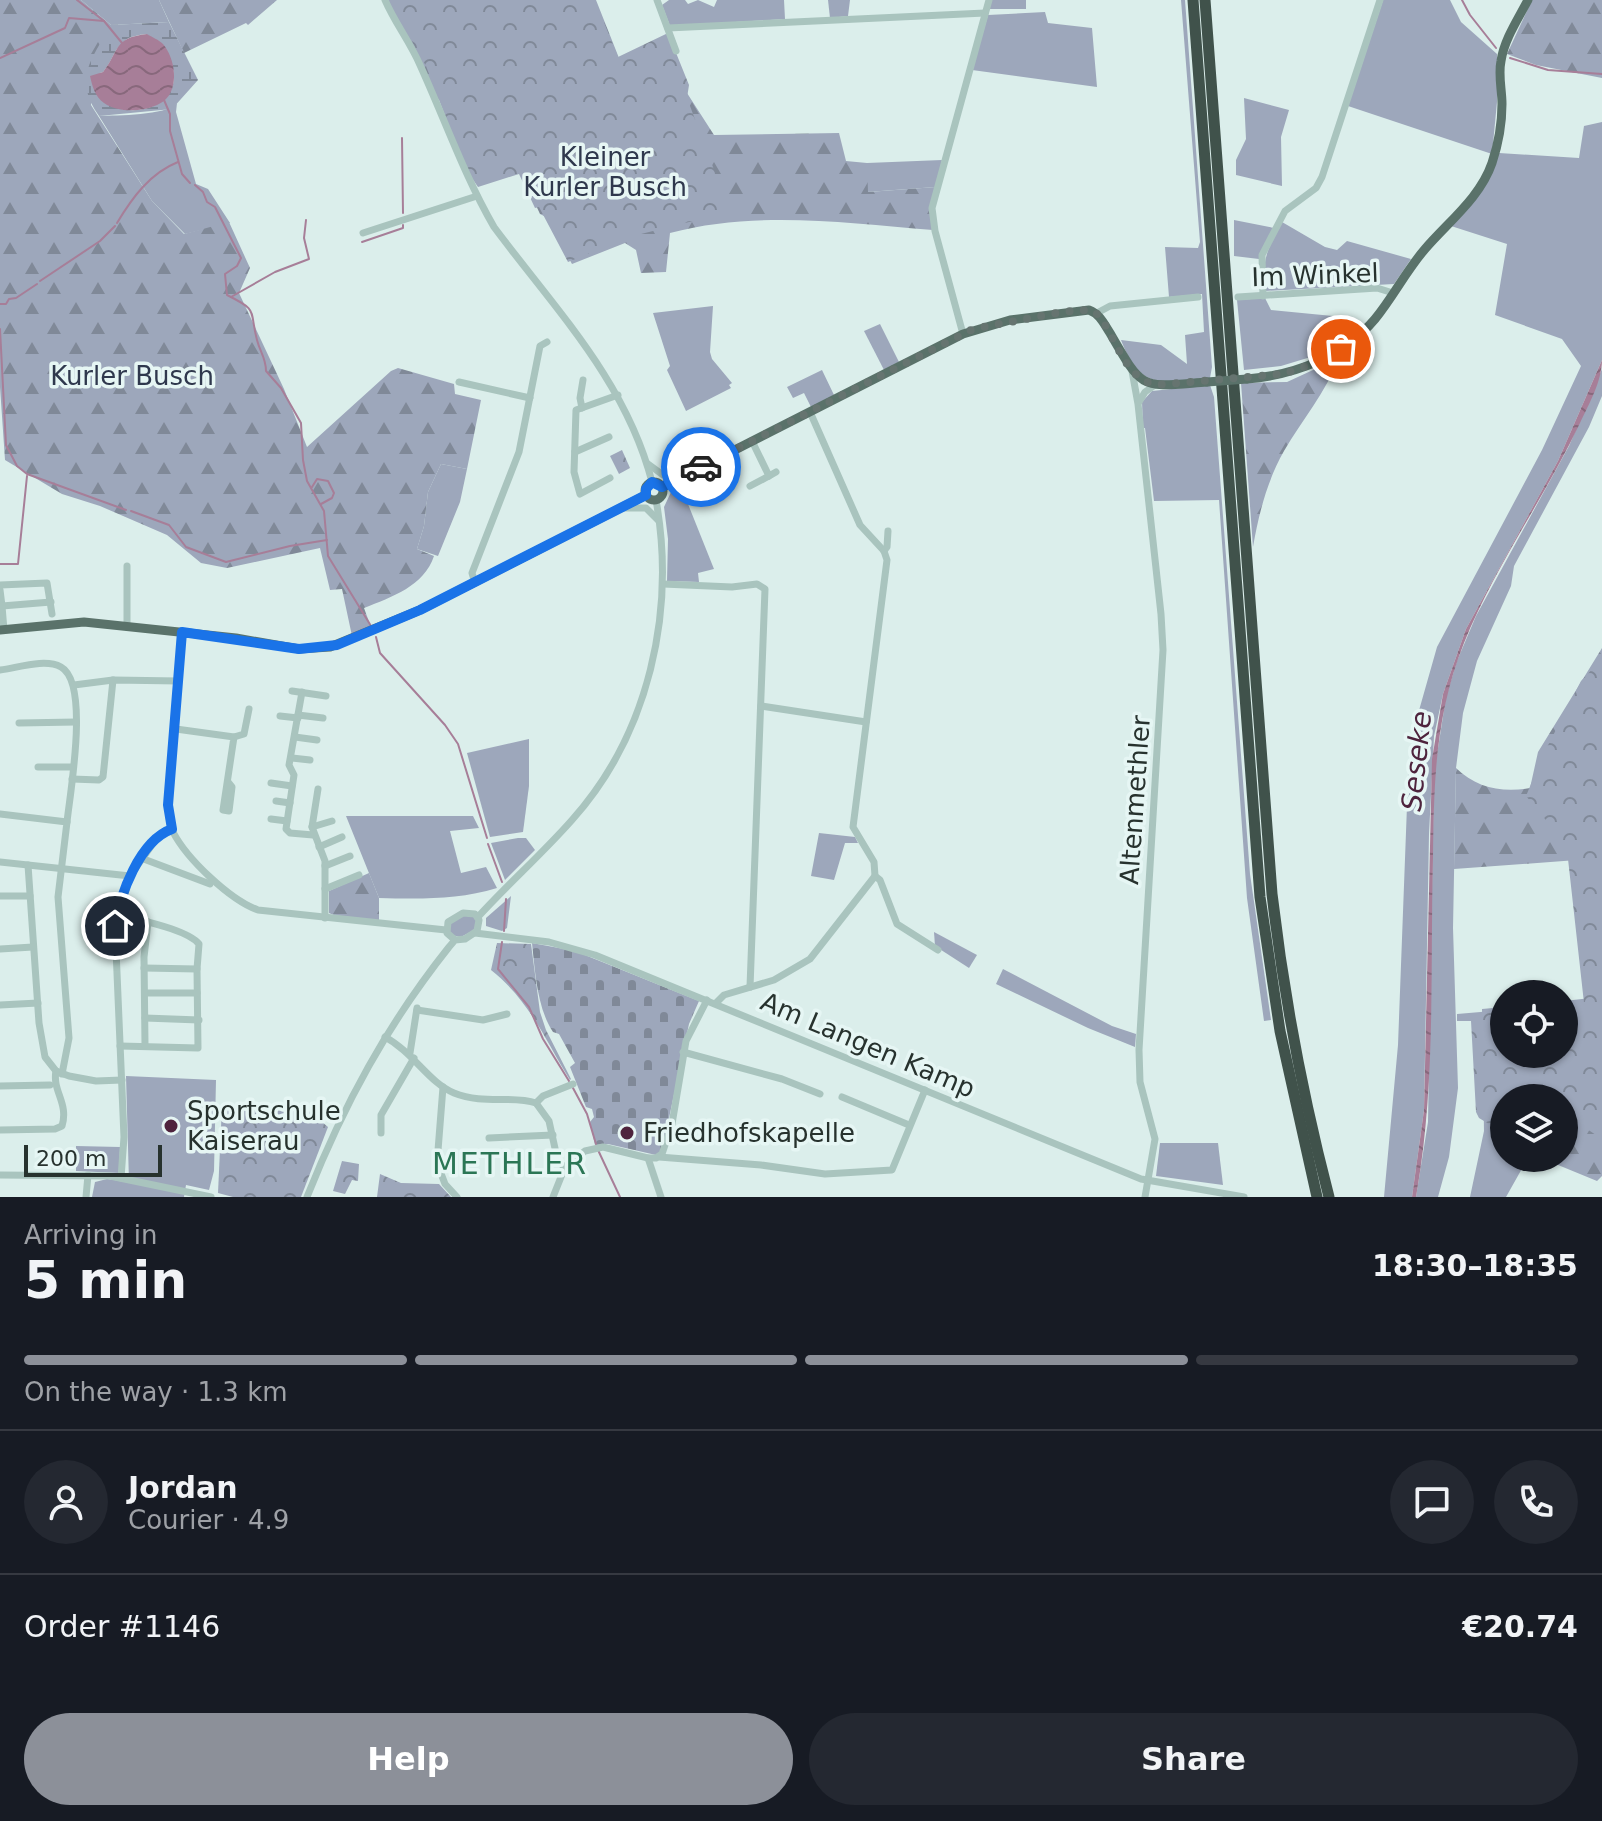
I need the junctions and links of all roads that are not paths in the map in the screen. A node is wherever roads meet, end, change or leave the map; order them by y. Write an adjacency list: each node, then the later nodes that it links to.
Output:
1 (385, 0): 11 (street)
2 (657, 0): 9 (street)
3 (989, 0): 8 (street)
4 (1193, 0): 162 (highway)
5 (1205, 0): 163 (highway)
6 (1380, 0): 14 (street)
7 (1528, 0): 13 (main road)
8 (985, 13): 9 (street); 18 (street)
9 (668, 28): 10 (street)
10 (676, 51)
11 (477, 196): 12 (street); 24 (street)
12 (363, 233)
13 (1393, 293): 14 (street, Im Winkel); 23 (main road, bridge)
14 (1263, 296): 16 (street, Im Winkel)
15 (1198, 297): 17 (street)
16 (1238, 297)
17 (1097, 313): 18 (main road); 20 (main road)
18 (963, 334): 28 (main road)
19 (547, 342): 25 (street)
20 (1132, 371): 23 (main road); 26 (street, Altenmethler)
21 (583, 380): 27 (street)
22 (459, 382): 25 (street)
23 (1155, 385): 26 (street)
24 (618, 395): 27 (street); 32 (street)
25 (530, 398): 44 (street)
26 (1138, 404): 153 (street, Altenmethler)
27 (582, 408): 31 (street)
28 (810, 412): 30 (main road); 42 (street)
29 (609, 437): 31 (street)
30 (752, 441): 33 (main road); 36 (street)
31 (577, 451): 34 (street)
32 (647, 463): 33 (street); 35 (street)
33 (687, 473): 37 (main road)
34 (610, 478)
35 (652, 482): 37 (main road); 38 (main road)
36 (750, 486)
37 (662, 487): 38 (main road)
38 (651, 497): 39 (main road); 40 (street)
39 (620, 508): 40 (street); 44 (main road)
40 (659, 522): 45 (street)
41 (888, 531): 42 (street)
42 (884, 551): 66 (street)
43 (127, 566): 50 (street)
44 (475, 583): 52 (main road)
45 (663, 584): 60 (street); 106 (street)
46 (0, 587): 47 (street); 48 (street)
47 (51, 602): 48 (street); 49 (street)
48 (2, 606): 51 (street)
49 (52, 614)
50 (127, 627): 51 (main road); 52 (main road)
51 (2, 630)
52 (182, 632): 55 (street)
53 (0, 670): 56 (street)
54 (113, 680): 55 (street); 56 (street); 76 (street)
55 (179, 681): 68 (street)
56 (74, 685): 65 (street)
57 (292, 691): 58 (street)
58 (302, 692): 59 (street); 63 (street)
59 (326, 696)
60 (761, 706): 66 (street); 117 (street)
61 (249, 709): 69 (street)
62 (280, 716): 63 (street)
63 (298, 717): 64 (street); 70 (street)
64 (323, 718)
65 (76, 722): 67 (street); 75 (street)
66 (866, 722): 100 (street)
67 (19, 723)
68 (176, 729): 69 (street); 88 (street)
69 (234, 737): 77 (street)
70 (295, 737): 71 (street); 72 (street)
71 (317, 740)
72 (292, 758): 73 (street); 79 (street)
73 (310, 760)
74 (38, 767): 75 (street)
75 (73, 767): 76 (street)
76 (72, 779): 87 (street)
77 (228, 782)
78 (271, 783): 79 (street)
79 (292, 786): 82 (street)
80 (318, 789): 89 (street)
81 (276, 801): 82 (street)
82 (290, 803): 85 (street)
83 (0, 814): 87 (street)
84 (271, 819): 85 (street)
85 (287, 821): 89 (street)
86 (332, 821): 89 (street)
87 (67, 822): 97 (street)
88 (172, 829): 93 (street); 107 (street)
89 (313, 831): 91 (street)
90 (342, 837): 91 (street)
91 (319, 847): 96 (street)
92 (350, 856): 96 (street)
93 (141, 858): 99 (street); 101 (street)
94 (0, 862): 95 (street)
95 (28, 865): 97 (street); 104 (street)
96 (325, 866): 102 (street)
97 (62, 868): 99 (street); 132 (street)
98 (359, 875): 102 (street)
99 (130, 876): 105 (street)
100 (875, 876): 114 (street); 117 (street)
101 (210, 884)
102 (325, 889): 107 (street)
103 (0, 896): 104 (street)
104 (30, 896): 112 (street)
105 (117, 914): 108 (street); 129 (street)
106 (478, 917): 109 (street); 110 (street)
107 (325, 918): 109 (street)
108 (148, 922): 115 (street); 116 (street)
109 (446, 930): 111 (street)
110 (475, 933): 111 (street); 120 (street, Am Langen Kamp)
111 (455, 940): 127 (street)
112 (33, 947): 113 (street); 121 (street)
113 (0, 949)
114 (938, 950)
115 (144, 968): 116 (street); 118 (street)
116 (197, 969): 119 (street)
117 (750, 987): 122 (street)
118 (145, 993): 119 (street); 125 (street)
119 (197, 993): 126 (street)
120 (707, 1000): 122 (street, Am Langen Kamp); 130 (street)
121 (38, 1003): 123 (street); 132 (street)
122 (716, 1003): 138 (street, Am Langen Kamp)
123 (0, 1005)
124 (507, 1014): 131 (street)
125 (145, 1018): 126 (street); 128 (street)
126 (199, 1020): 128 (street)
127 (385, 1037): 131 (street); 156 (street)
128 (145, 1045): 129 (street)
129 (120, 1046): 133 (street)
130 (683, 1052): 139 (street); 147 (street)
131 (412, 1055): 137 (street); 144 (street)
132 (59, 1072): 133 (street); 143 (street)
133 (122, 1080): 152 (street)
134 (573, 1084): 141 (street)
135 (50, 1085): 136 (street)
136 (0, 1086)
137 (443, 1087): 141 (street); 157 (street)
138 (925, 1090): 142 (street); 153 (street, Am Langen Kamp)
139 (820, 1094)
140 (842, 1097): 142 (street)
141 (536, 1103): 145 (street)
142 (909, 1125): 147 (street)
143 (0, 1130)
144 (381, 1133)
145 (553, 1135): 146 (street); 149 (street)
146 (489, 1138)
147 (659, 1157): 148 (street)
148 (648, 1158): 149 (street); 159 (street)
149 (565, 1167): 158 (street)
150 (0, 1175): 151 (street)
151 (88, 1175): 152 (street); 154 (street)
152 (121, 1178): 155 (street)
153 (1149, 1181): 160 (street, Altenmethler); 161 (street, Am Langen Kamp)
154 (86, 1197)
155 (211, 1197)
156 (307, 1197)
157 (457, 1197)
158 (553, 1197)
159 (661, 1197)
160 (1145, 1197)
161 (1244, 1197)
162 (1317, 1197)
163 (1329, 1197)

